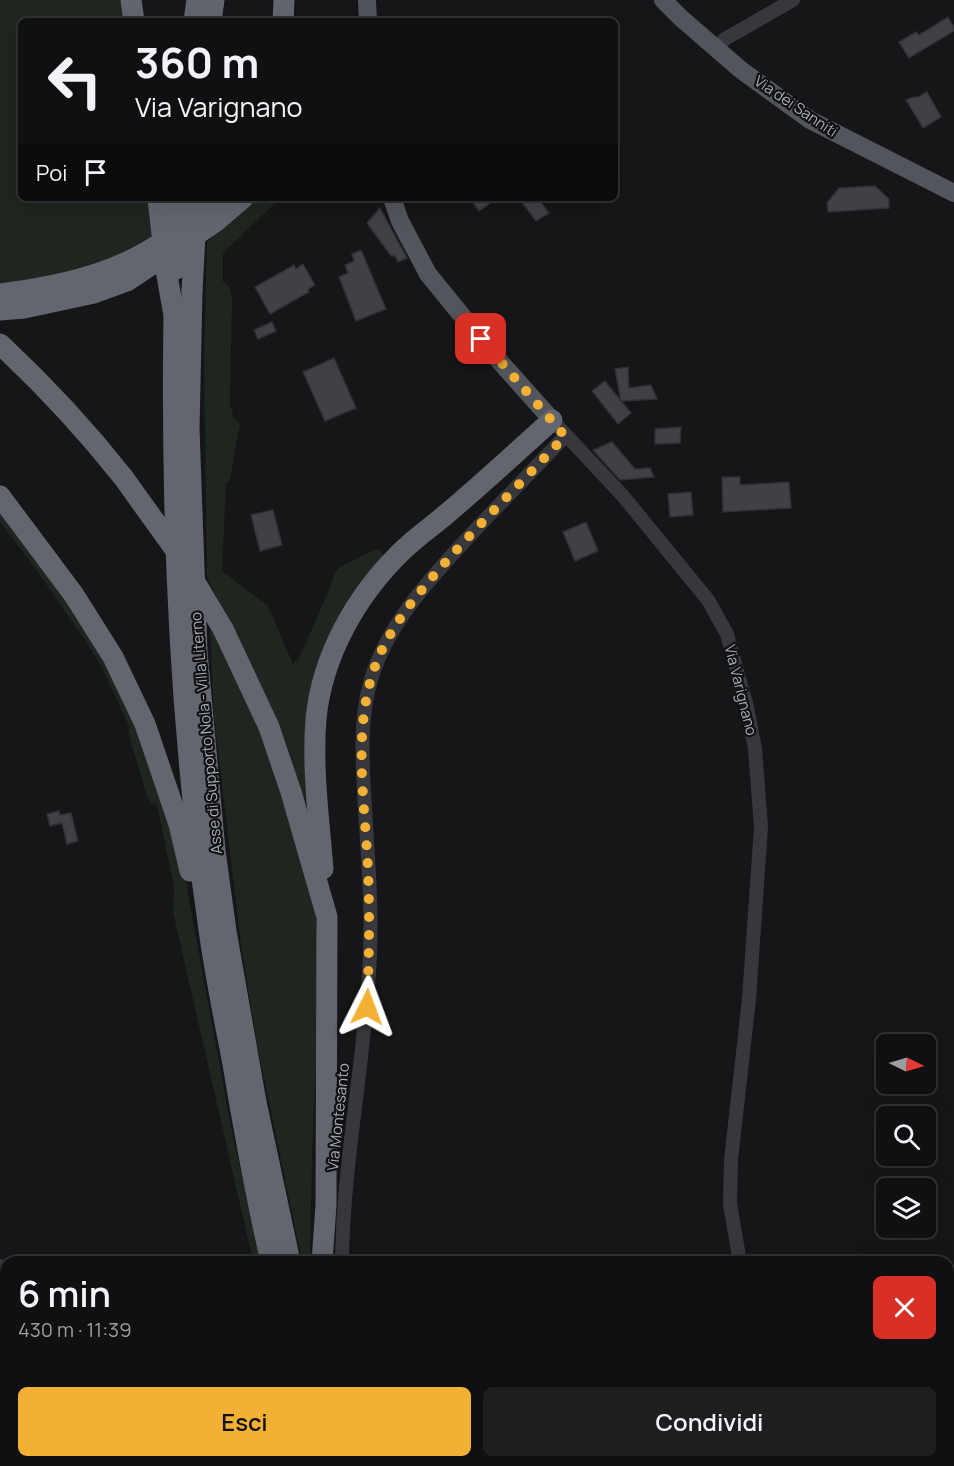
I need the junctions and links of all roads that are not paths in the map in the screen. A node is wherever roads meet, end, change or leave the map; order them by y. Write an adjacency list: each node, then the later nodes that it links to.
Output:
1 (131, 0): 8 (highway)
2 (197, 0): 9 (highway)
3 (214, 0): 10 (highway)
4 (367, 0): 11 (main road)
5 (652, 0): 12 (main road, Via dei Sanniti)
6 (663, 0): 12 (main road, Via dei Sanniti)
7 (793, 0): 13 (street)
8 (134, 18)
9 (194, 18)
10 (211, 18)
11 (368, 18)
12 (681, 18): 13 (main road, Via dei Sanniti)
13 (716, 48): 14 (main road, Via dei Sanniti)
14 (954, 193)
15 (158, 201): 23 (highway, bridge)
16 (180, 201): 23 (highway, Asse di Supporto Nola - Villa Literno, bridge)
17 (197, 201): 30 (highway, Asse di Supporto Nola - Villa Literno, bridge)
18 (213, 201): 21 (highway)
19 (240, 201): 22 (highway)
20 (393, 201): 25 (main road, Via Varignano)
21 (0, 294)
22 (0, 310)
23 (174, 315): 27 (highway, Asse di Supporto Nola - Villa Literno)
24 (0, 344): 28 (highway, bridge)
25 (558, 428): 28 (highway); 32 (street, Via Montesanto); 33 (street, Via Varignano)
26 (0, 496): 27 (highway)
27 (205, 899): 29 (highway, Asse di Supporto Nola - Villa Literno)
28 (327, 917): 31 (highway)
29 (270, 1256)
30 (289, 1256)
31 (322, 1256)
32 (342, 1256)
33 (739, 1256)

